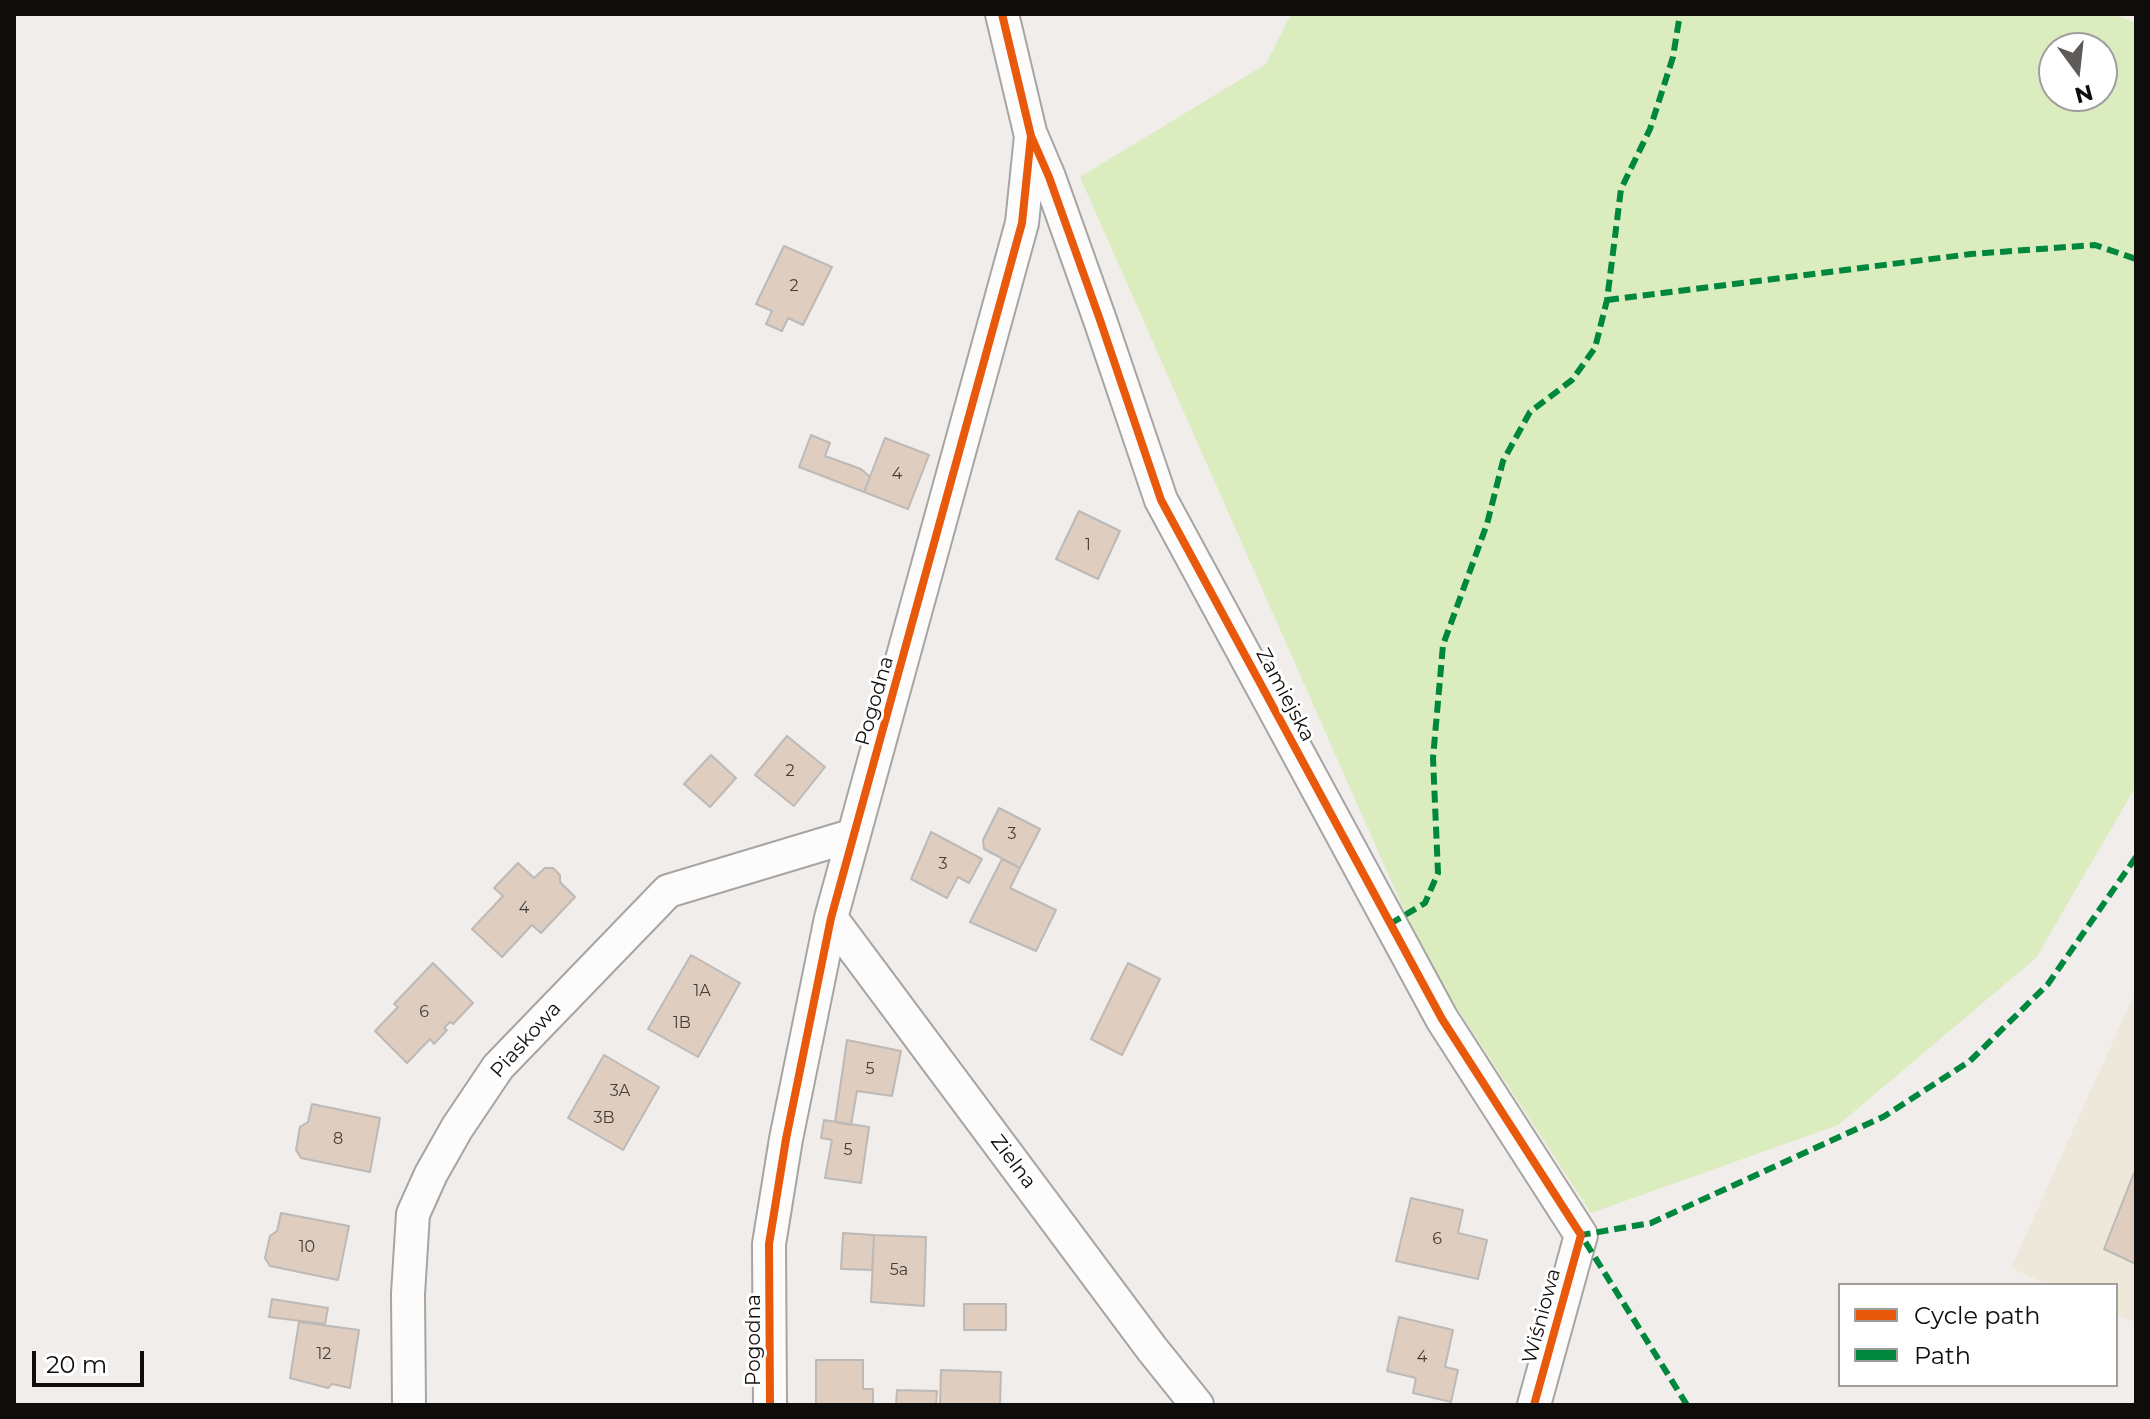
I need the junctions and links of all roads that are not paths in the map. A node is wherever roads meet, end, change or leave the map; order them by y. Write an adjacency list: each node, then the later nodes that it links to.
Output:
1 (1002, 14): 2 (street, Pogodna)
2 (1031, 136): 3 (street, Pogodna); 5 (street, Zamiejska)
3 (854, 835): 4 (street, Pogodna); 6 (street, Piaskowa)
4 (831, 918): 7 (street, Pogodna); 8 (street, Zielna)
5 (1581, 1235): 9 (street, Wiśniowa)
6 (409, 1405)
7 (770, 1405)
8 (1197, 1405)
9 (1534, 1405)

